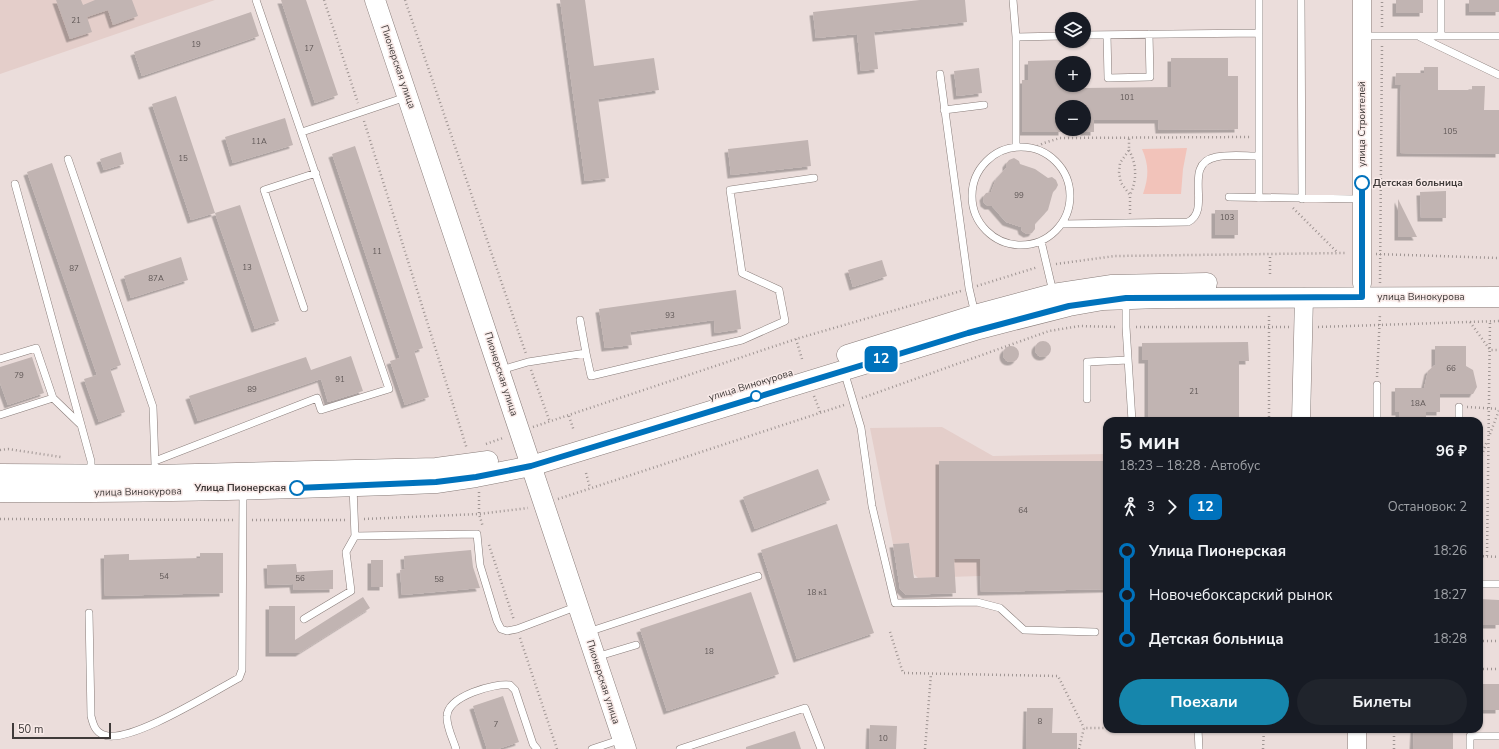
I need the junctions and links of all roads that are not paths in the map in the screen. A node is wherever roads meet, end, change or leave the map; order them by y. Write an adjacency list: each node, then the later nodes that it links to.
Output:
1 (256, 0): 23 (lane)
2 (375, 0): 20 (main road, Пионерская улица)
3 (1013, 0): 12 (lane)
4 (1259, 0): 8 (lane)
5 (1301, 0): 32 (lane)
6 (1362, 0): 14 (street, улица Строителей)
7 (1440, 0): 16 (lane)
8 (1259, 33): 9 (lane); 25 (lane)
9 (1149, 34): 11 (lane); 11 (lane)
10 (1091, 35): 11 (lane)
11 (1107, 35)
12 (1016, 36): 13 (lane); 24 (lane)
13 (1055, 36)
14 (1362, 36): 15 (lane); 33 (street, улица Строителей)
15 (1417, 36): 16 (lane); 19 (lane)
16 (1441, 36): 17 (lane)
17 (1499, 36)
18 (940, 74): 22 (lane)
19 (1499, 75)
20 (408, 97): 23 (lane); 49 (main road, Пионерская улица)
21 (984, 105): 22 (lane)
22 (944, 110): 44 (lane)
23 (302, 132): 27 (lane)
24 (1016, 147): 34 (lane); 35 (lane)
25 (1259, 156): 31 (lane); 34 (lane)
26 (68, 159): 62 (lane)
27 (316, 173): 42 (lane); 62 (lane)
28 (814, 178): 45 (lane)
29 (15, 184): 59 (lane)
30 (1229, 197): 31 (lane)
31 (1259, 198): 32 (lane)
32 (1302, 199): 33 (lane)
33 (1362, 199): 38 (street, улица Строителей)
34 (1062, 224): 35 (lane)
35 (1041, 241): 39 (lane)
36 (1499, 284): 38 (main road, улица Винокурова)
37 (1304, 290): 38 (main road, улица Винокурова); 39 (main road, улица Винокурова); 41 (main road, улица Винокурова); 56 (street)
38 (1371, 290): 40 (main road, улица Винокурова)
39 (1053, 294): 44 (main road, улица Винокурова)
40 (1499, 297)
41 (1126, 298): 44 (main road, улица Винокурова); 47 (lane)
42 (304, 308)
43 (580, 320): 45 (lane)
44 (977, 322): 48 (main road, улица Винокурова)
45 (586, 353): 49 (lane)
46 (0, 359): 51 (lane)
47 (1128, 360): 52 (lane); 55 (lane)
48 (842, 364): 60 (main road, улица Винокурова); 75 (lane)
49 (499, 370): 60 (main road, Пионерская улица)
50 (1377, 385): 57 (lane)
51 (53, 398): 54 (lane); 59 (lane)
52 (1087, 399)
53 (1459, 407): 58 (lane)
54 (0, 415)
55 (1132, 417)
56 (1301, 417)
57 (1377, 417)
58 (1458, 417)
59 (80, 424): 63 (lane)
60 (529, 459): 62 (main road, улица Винокурова); 64 (main road, улица Винокурова); 71 (main road, Пионерская улица)
61 (0, 474): 63 (main road, улица Винокурова)
62 (156, 476): 63 (main road, улица Винокурова); 65 (main road, улица Винокурова)
63 (92, 484): 66 (main road, улица Винокурова)
64 (353, 486): 65 (main road, улица Винокурова); 67 (lane)
65 (243, 489): 72 (lane)
66 (0, 492)
67 (355, 536): 71 (lane); 73 (lane)
68 (758, 576): 74 (lane)
69 (1483, 584): 70 (lane)
70 (1499, 584)
71 (578, 606): 74 (main road, Пионерская улица)
72 (90, 613)
73 (304, 619)
74 (587, 632): 77 (main road, Пионерская улица)
75 (1094, 632)
76 (636, 645): 77 (lane)
77 (595, 657): 81 (main road, Пионерская улица)
78 (1198, 733): 87 (lane)
79 (1357, 733): 88 (street)
80 (1499, 736): 89 (lane)
81 (624, 744): 84 (lane)
82 (456, 749): 83 (lane)
83 (537, 749)
84 (592, 749)
85 (680, 749): 86 (lane)
86 (821, 749)
87 (1199, 749)
88 (1357, 749)
89 (1470, 749)

